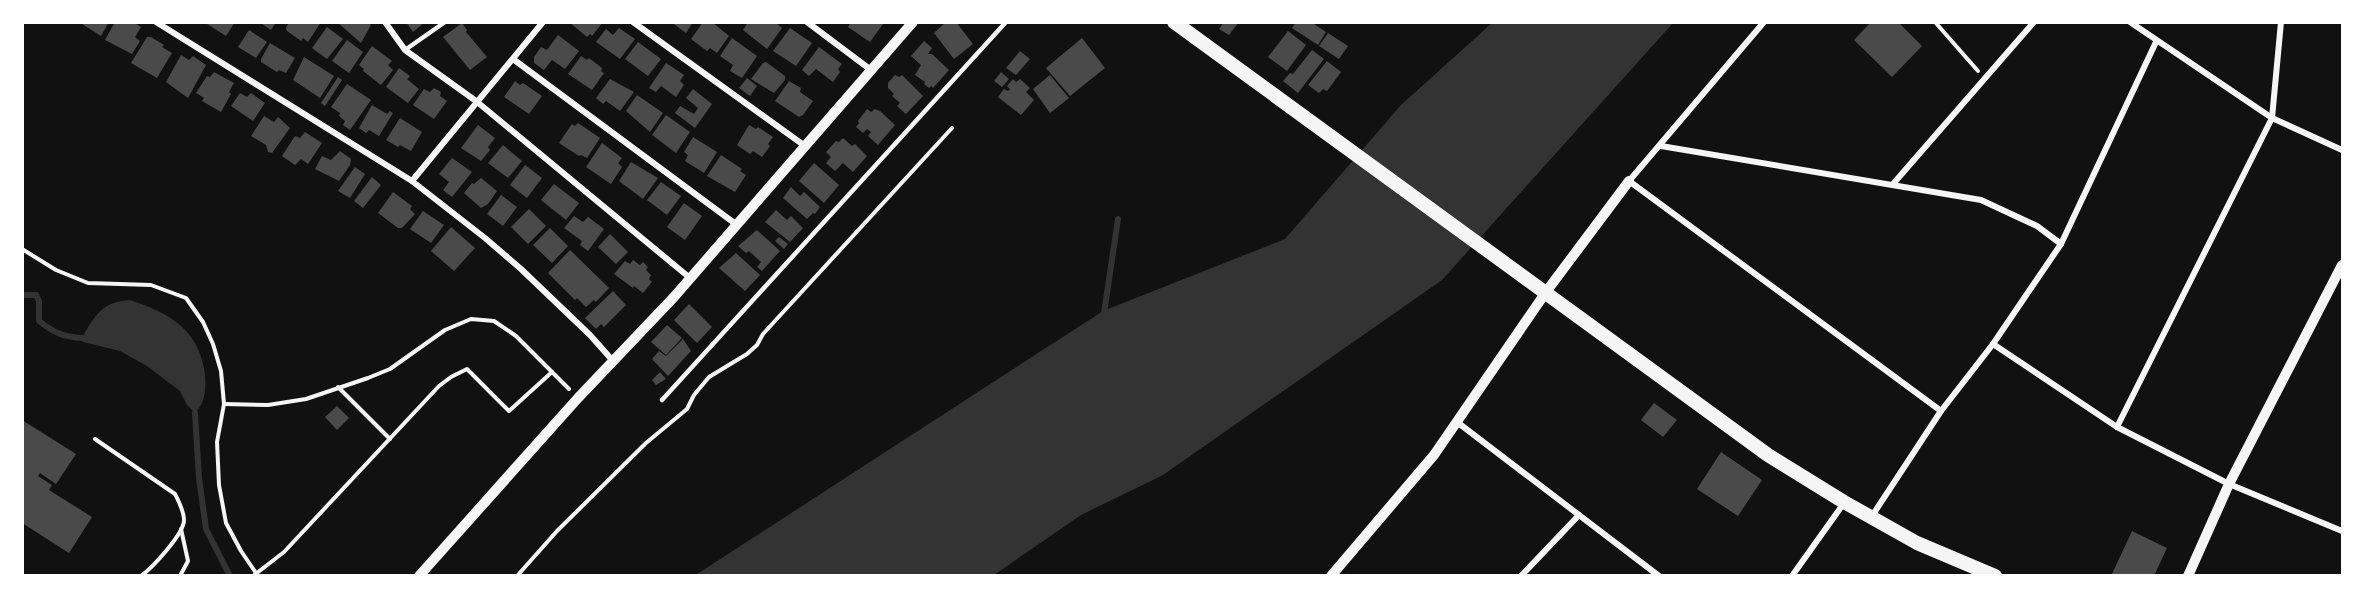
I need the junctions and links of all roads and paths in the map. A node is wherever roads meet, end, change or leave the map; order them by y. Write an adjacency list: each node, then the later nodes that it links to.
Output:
1 (156, 22): 26 (street)
2 (385, 22): 16 (street)
3 (445, 22): 16 (lane)
4 (543, 22): 17 (street)
5 (633, 22): 23 (street)
6 (807, 22): 18 (street)
7 (913, 22): 18 (street)
8 (1006, 22): 40 (lane)
9 (1174, 22): 34 (main road)
10 (1764, 22): 24 (street)
11 (1935, 22): 19 (path)
12 (2034, 22): 19 (street)
13 (2130, 22): 15 (street)
14 (2281, 22): 21 (street)
15 (2156, 42): 21 (street); 30 (street)
16 (405, 50): 20 (street)
17 (513, 59): 20 (street); 29 (street)
18 (871, 70): 23 (street)
19 (1985, 79): 28 (street)
20 (476, 101): 26 (street); 33 (street)
21 (2272, 118): 25 (street); 44 (street)
22 (952, 128): 57 (path)
23 (805, 146): 29 (street)
24 (1661, 146): 27 (street); 28 (street)
25 (2343, 150)
26 (412, 181): 36 (street)
27 (1629, 181): 34 (street); 42 (street)
28 (1893, 184): 30 (street)
29 (737, 225): 33 (street)
30 (2061, 244): 35 (street)
31 (22, 249): 41 (path)
32 (2343, 265): 47 (street)
33 (690, 278): 36 (street)
34 (1546, 292): 43 (street); 48 (main road)
35 (1993, 344): 42 (street); 44 (street)
36 (614, 362): 39 (street)
37 (552, 372): 38 (path); 39 (path); 46 (path)
38 (338, 387): 41 (path); 46 (path)
39 (578, 398): 56 (street)
40 (662, 400)
41 (224, 404): 53 (path)
42 (1941, 411): 50 (street)
43 (1457, 422): 49 (street); 58 (street)
44 (2117, 427): 47 (street)
45 (95, 439): 51 (path)
46 (390, 439): 53 (path)
47 (2229, 484): 52 (street); 63 (street)
48 (1844, 502): 50 (main road); 61 (street)
49 (1579, 515): 59 (street); 60 (street)
50 (1872, 516): 62 (main road)
51 (181, 529): 54 (path); 55 (path)
52 (2343, 531)
53 (256, 574)
54 (141, 576)
55 (180, 576)
56 (419, 576)
57 (517, 576)
58 (1331, 576)
59 (1521, 576)
60 (1659, 576)
61 (1792, 576)
62 (1995, 576)
63 (2188, 576)

